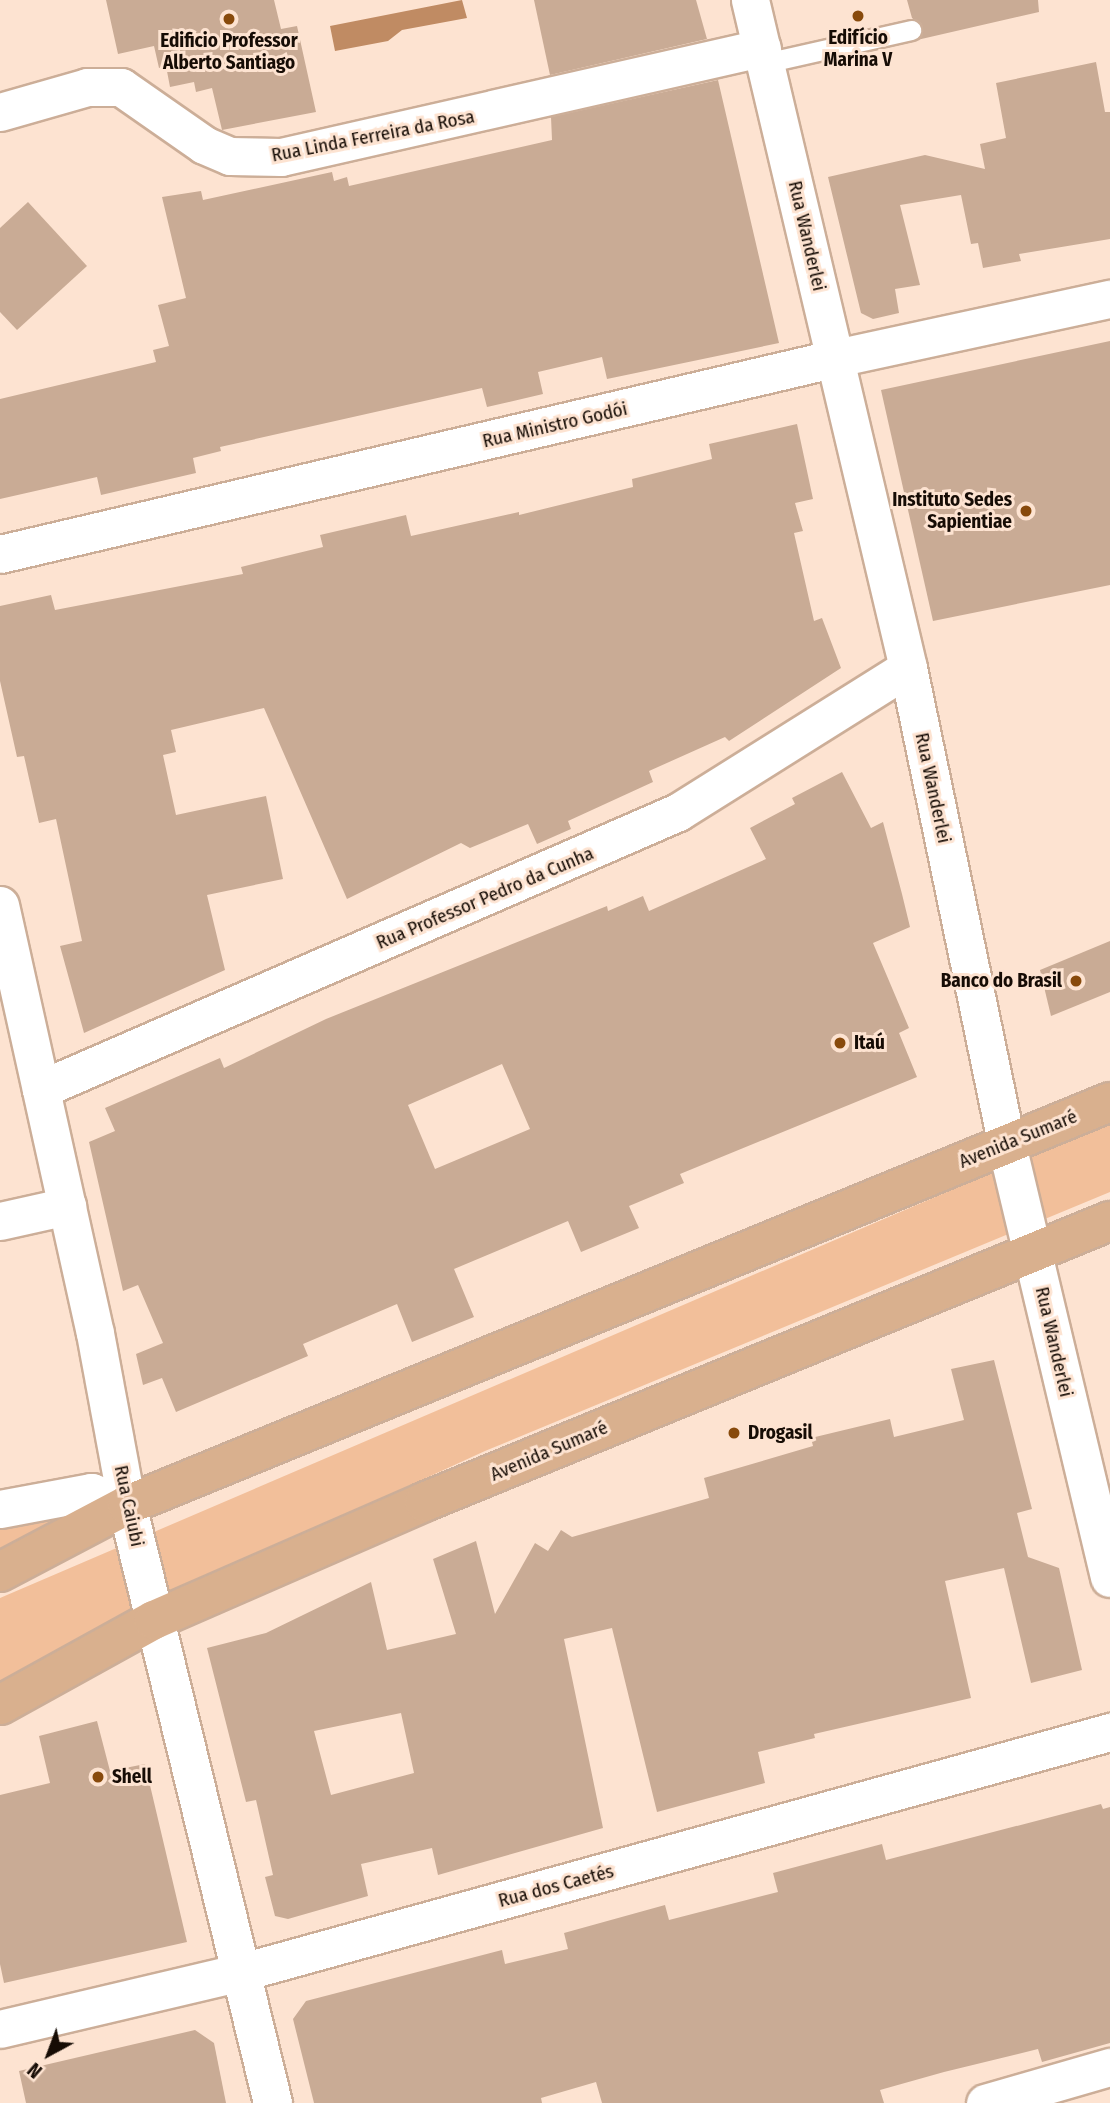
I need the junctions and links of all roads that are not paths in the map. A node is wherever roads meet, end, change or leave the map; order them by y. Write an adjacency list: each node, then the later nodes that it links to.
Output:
1 (750, 0): 3 (street, Rua Wanderlei)
2 (911, 30): 3 (lane)
3 (764, 55): 4 (street, Rua Linda Ferreira da Rosa); 6 (street, Rua Wanderlei)
4 (0, 112)
5 (1110, 299): 6 (street, Rua Ministro Godói)
6 (836, 359): 7 (street, Rua Ministro Godói); 8 (street, Rua Wanderlei)
7 (0, 554)
8 (908, 668): 10 (street, Rua Professor Pedro da Cunha); 12 (street, Rua Wanderlei)
9 (0, 905): 10 (street, Rua Caiubi)
10 (41, 1089): 13 (street, Rua Caiubi)
11 (1110, 1102): 12 (main road, Avenida Sumaré)
12 (1007, 1145): 16 (main road, Rua Wanderlei); 17 (main road, Avenida Sumaré)
13 (67, 1206): 15 (street); 17 (street, Rua Caiubi)
14 (1110, 1221): 16 (main road, Avenida Sumaré)
15 (0, 1222)
16 (1033, 1254): 20 (main road, Rua Wanderlei); 21 (main road, Avenida Sumaré)
17 (127, 1505): 18 (street); 19 (main road, Avenida Sumaré); 21 (main road, Rua Caiubi)
18 (0, 1509)
19 (0, 1572)
20 (1110, 1578)
21 (153, 1620): 22 (main road, Avenida Sumaré); 24 (main road, Rua Caiubi)
22 (0, 1704)
23 (1110, 1732): 24 (street, Rua dos Caetés)
24 (242, 1972): 25 (street, Rua dos Caetés); 27 (main road, Rua Caiubi)
25 (0, 2029)
26 (1110, 2067): 28 (street)
27 (272, 2103)
28 (985, 2103)

